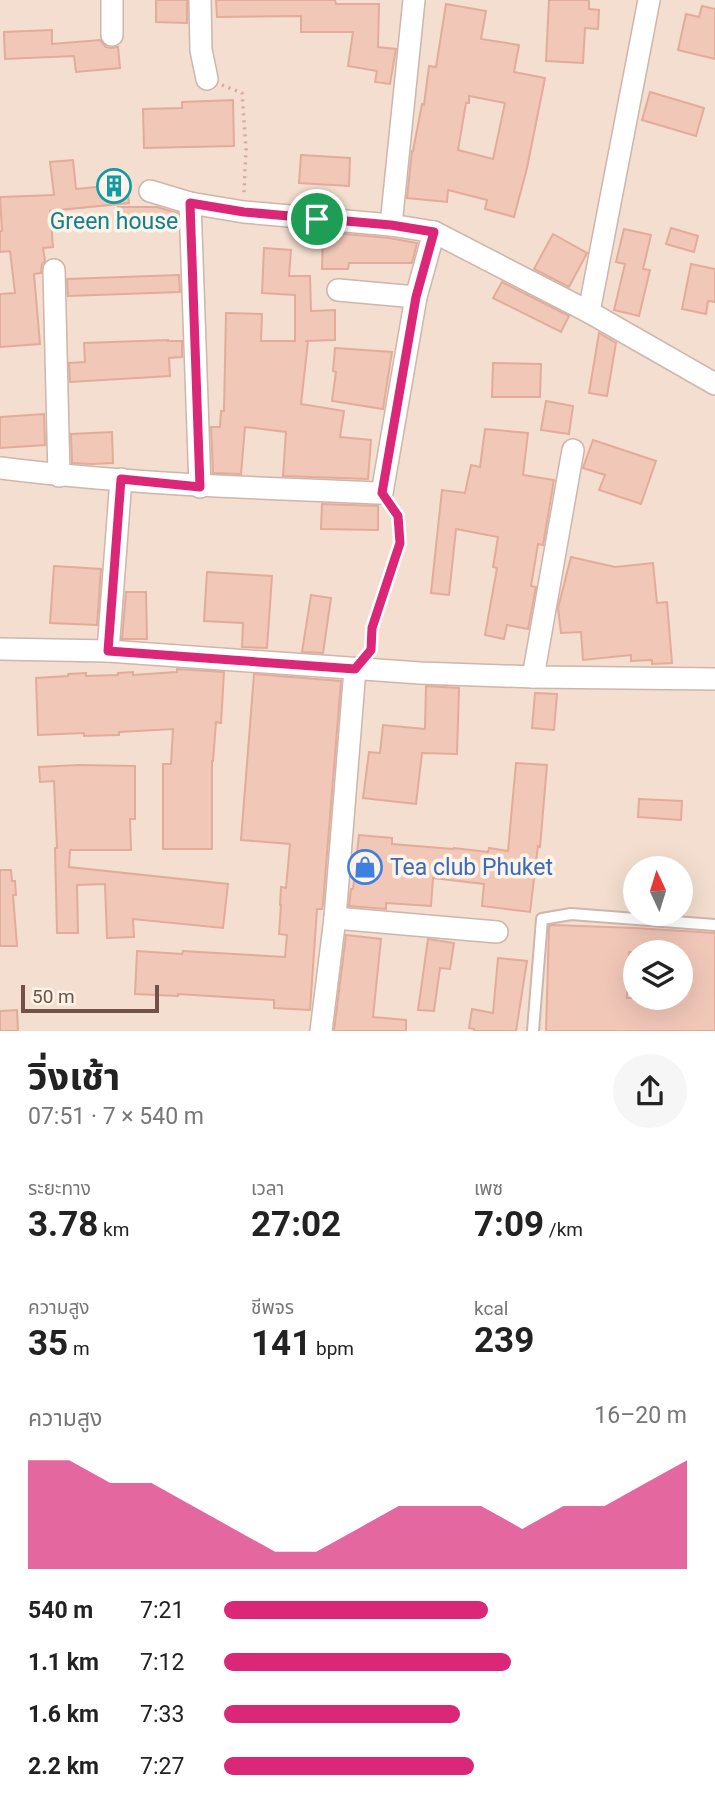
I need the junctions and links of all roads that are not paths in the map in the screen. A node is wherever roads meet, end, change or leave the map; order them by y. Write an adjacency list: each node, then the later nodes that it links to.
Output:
1 (111, 0): 5 (street)
2 (200, 0): 6 (street)
3 (414, 0): 9 (street)
4 (649, 0): 14 (street)
5 (112, 36)
6 (207, 79)
7 (150, 191): 8 (street)
8 (190, 203): 9 (street); 20 (street)
9 (391, 225): 10 (street)
10 (434, 232): 13 (street); 14 (street)
11 (54, 270): 18 (street)
12 (338, 290): 13 (street)
13 (416, 297): 20 (street)
14 (589, 312): 15 (street)
15 (715, 384)
16 (573, 450): 24 (street)
17 (0, 468): 18 (street)
18 (59, 476): 19 (street)
19 (121, 479): 20 (street); 22 (street)
20 (200, 487)
21 (0, 649): 22 (street)
22 (108, 651): 23 (street)
23 (355, 669): 24 (street); 26 (street)
24 (533, 677): 25 (street)
25 (715, 679)
26 (335, 918): 28 (street); 29 (street)
27 (715, 925): 30 (lane)
28 (496, 932)
29 (321, 1031)
30 (533, 1031)

